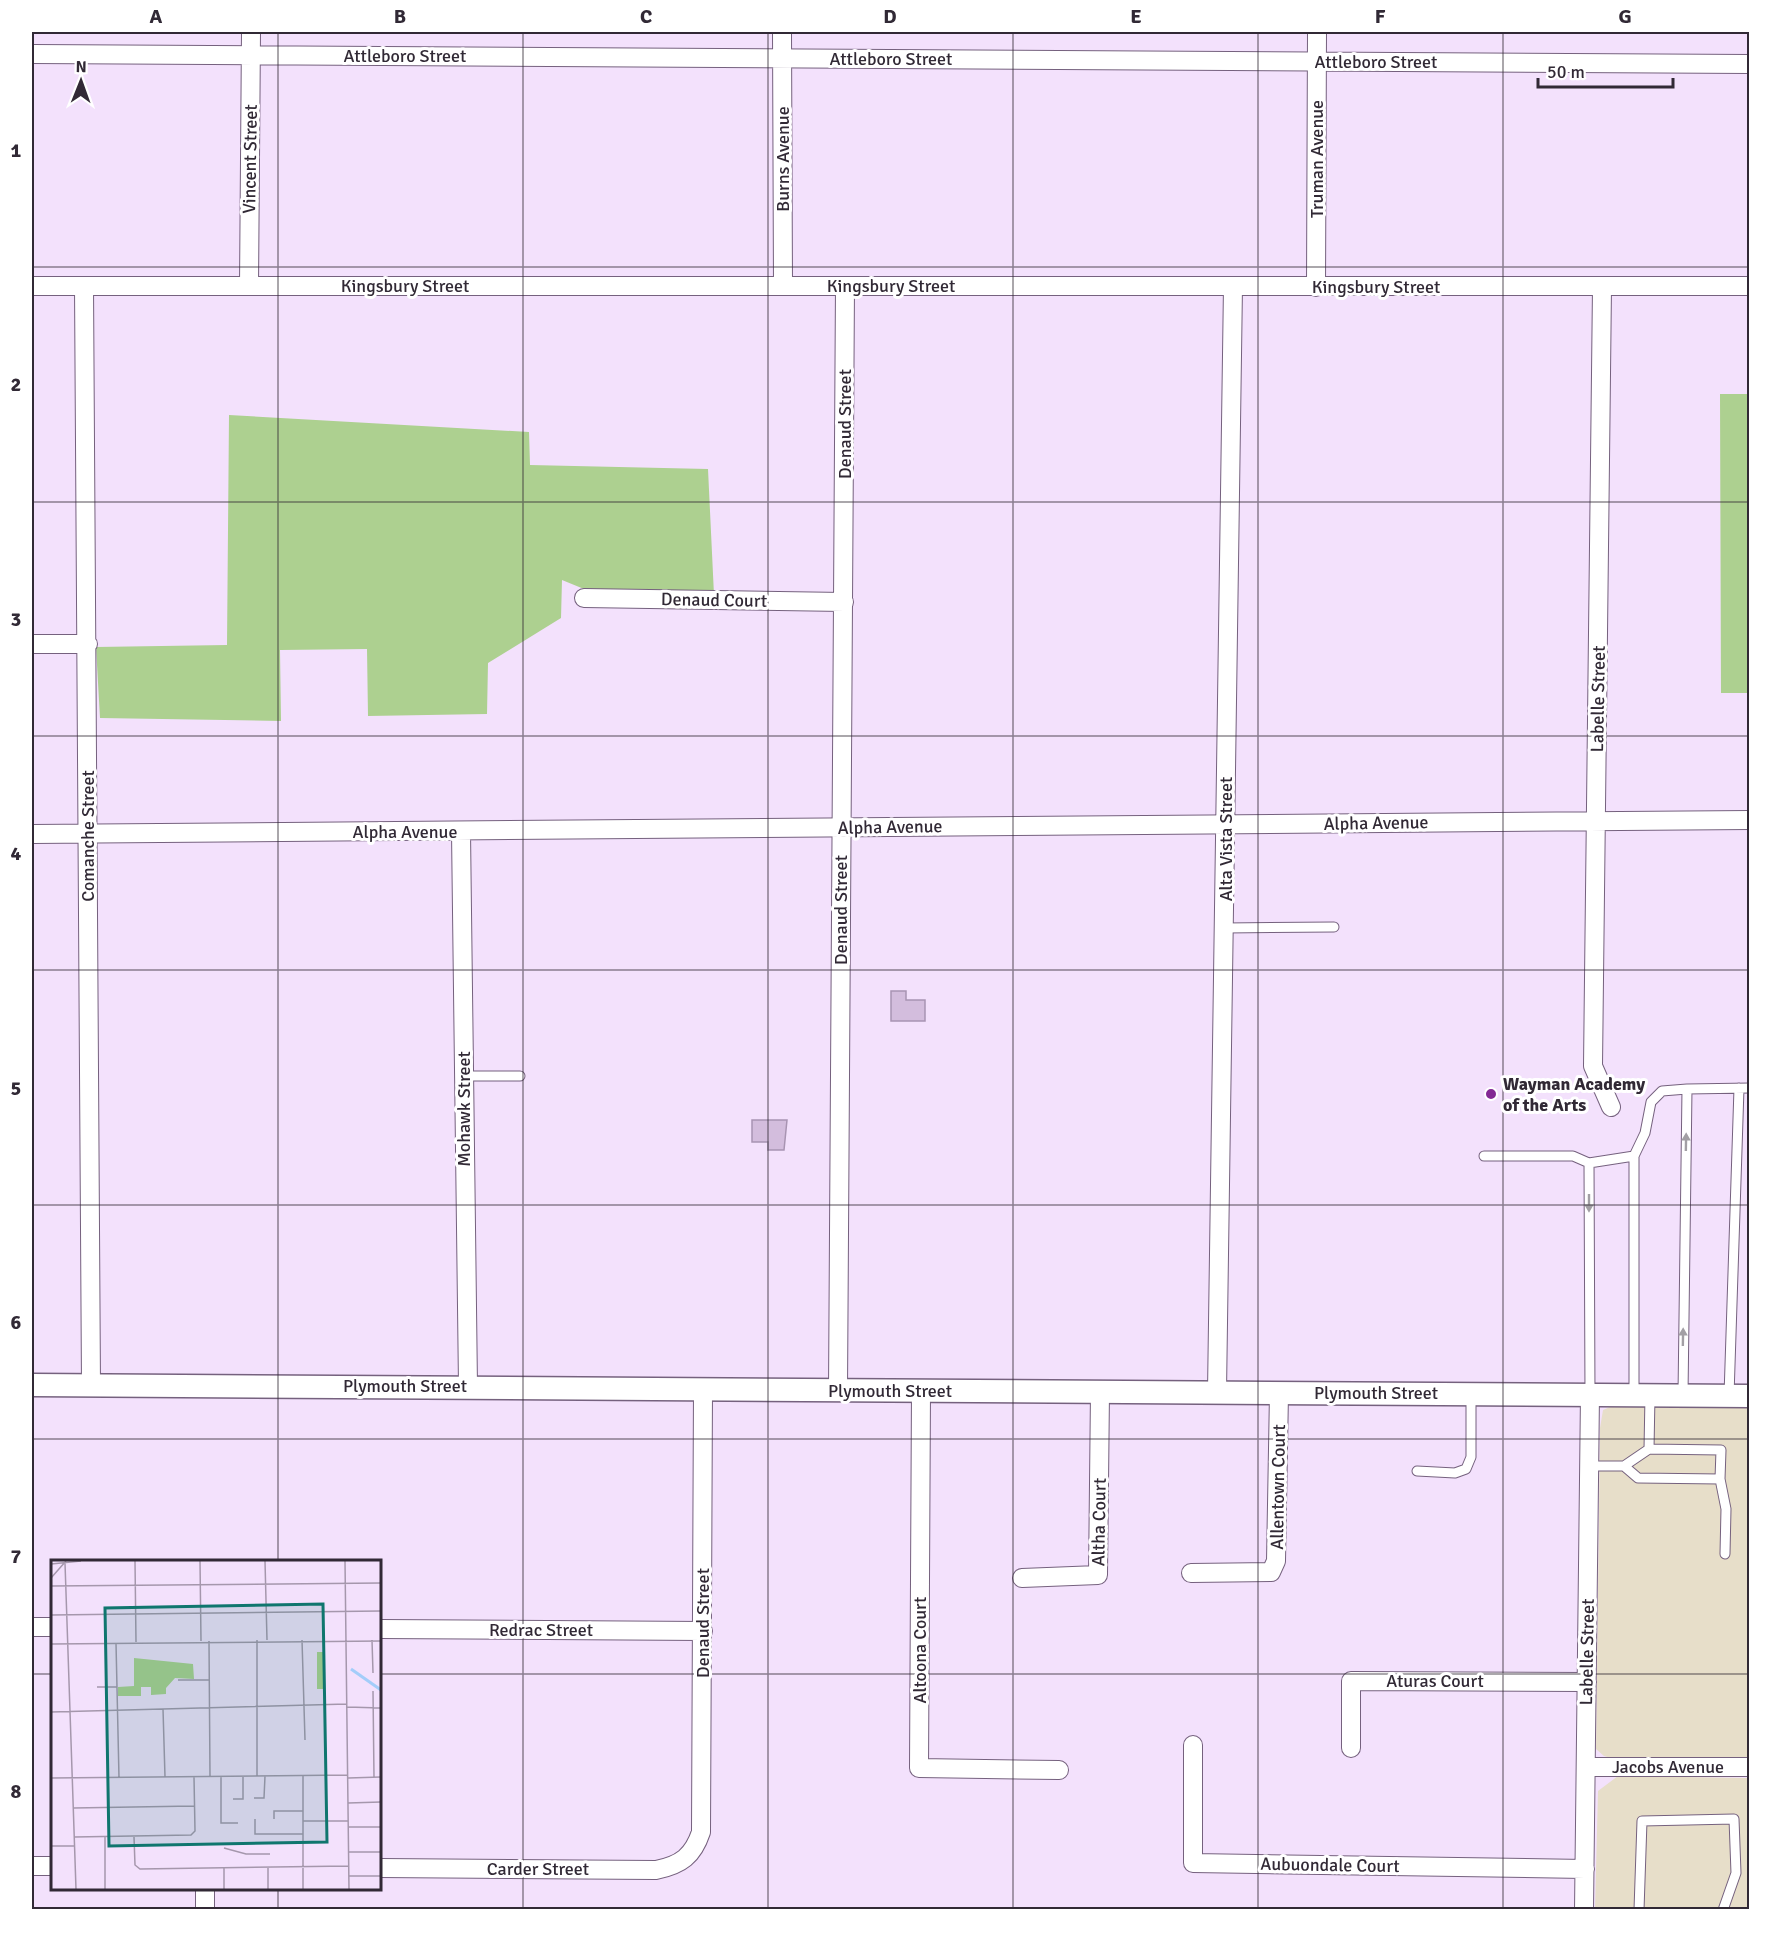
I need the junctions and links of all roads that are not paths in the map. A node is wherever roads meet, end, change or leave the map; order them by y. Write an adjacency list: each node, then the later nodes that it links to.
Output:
1 (251, 32): 5 (street, Vincent Street)
2 (782, 32): 6 (street, Burns Avenue)
3 (1317, 32): 7 (street, Truman Avenue)
4 (32, 54): 5 (street, Attleboro Street)
5 (251, 56): 6 (street, Attleboro Street); 11 (street, Vincent Street)
6 (782, 58): 7 (street, Attleboro Street); 12 (street, Burns Avenue)
7 (1316, 62): 8 (street, Attleboro Street); 16 (street, Truman Avenue)
8 (1749, 64)
9 (32, 286): 10 (street, Kingsbury Street)
10 (84, 286): 11 (street, Kingsbury Street); 21 (street, Comanche Street)
11 (249, 286): 12 (street, Kingsbury Street)
12 (783, 286): 13 (street, Kingsbury Street)
13 (845, 286): 14 (street, Kingsbury Street); 19 (street, Denaud Street)
14 (1233, 286): 16 (street, Kingsbury Street); 24 (street, Alta Vista Street)
15 (1749, 286): 17 (street, Kingsbury Street)
16 (1316, 287): 17 (street, Kingsbury Street)
17 (1602, 287): 23 (street, Labelle Street)
18 (584, 598): 19 (street, Denaud Court)
19 (844, 602): 25 (street, Denaud Street)
20 (32, 644): 21 (street)
21 (88, 644): 28 (street, Comanche Street)
22 (1749, 820): 23 (street, Alpha Avenue)
23 (1597, 821): 24 (street, Alpha Avenue); 36 (street, Labelle Street)
24 (1226, 825): 25 (street, Alpha Avenue); 30 (street, Alta Vista Street)
25 (842, 827): 26 (street, Alpha Avenue); 44 (street, Denaud Street)
26 (461, 832): 28 (street, Alpha Avenue); 31 (street, Mohawk Street)
27 (32, 834): 28 (street, Alpha Avenue)
28 (88, 834): 41 (street, Comanche Street)
29 (1334, 927): 30 (lane)
30 (1225, 928): 47 (street, Alta Vista Street)
31 (464, 1076): 32 (lane); 42 (street, Mohawk Street)
32 (520, 1076)
33 (1739, 1088): 34 (lane); 35 (lane); 53 (lane)
34 (1749, 1088)
35 (1687, 1089): 38 (lane); 52 (lane, one-way to 35)
36 (1611, 1107)
37 (1484, 1156): 39 (lane)
38 (1634, 1156): 39 (lane); 51 (lane)
39 (1589, 1163): 50 (lane, one-way to 50)
40 (32, 1385): 41 (street, Plymouth Street)
41 (91, 1385): 42 (street, Plymouth Street)
42 (468, 1386): 43 (street, Plymouth Street)
43 (703, 1390): 44 (street, Plymouth Street); 65 (street, Denaud Street)
44 (838, 1391): 45 (street, Plymouth Street)
45 (921, 1391): 46 (street, Plymouth Street); 71 (street, Altoona Court)
46 (1100, 1392): 47 (street, Plymouth Street); 61 (street, Altha Court)
47 (1218, 1392): 48 (street, Plymouth Street)
48 (1279, 1393): 49 (street, Plymouth Street); 60 (street, Allentown Court)
49 (1471, 1394): 50 (street, Plymouth Street); 57 (lane)
50 (1590, 1394): 51 (street, Plymouth Street); 55 (street, Labelle Street)
51 (1642, 1395): 52 (street, Plymouth Street); 54 (lane)
52 (1683, 1395): 53 (street, Plymouth Street)
53 (1739, 1396)
54 (1649, 1449): 56 (lane); 58 (lane)
55 (1589, 1466): 56 (lane); 66 (street, Labelle Street)
56 (1624, 1466): 58 (lane)
57 (1417, 1471)
58 (1720, 1479): 59 (lane)
59 (1725, 1554)
60 (1191, 1573)
61 (1022, 1578)
62 (32, 1627): 63 (street)
63 (51, 1627)
64 (381, 1629): 65 (street, Redrac Street)
65 (703, 1631): 72 (street, Denaud Street)
66 (1587, 1682): 68 (street, Aturas Court); 69 (street, Labelle Street)
67 (1193, 1744): 76 (street, Aubuondale Court)
68 (1352, 1748)
69 (1586, 1767): 70 (street, Jacobs Avenue); 76 (street, Labelle Street)
70 (1749, 1767)
71 (1059, 1770)
72 (691, 1854): 75 (street, Carder Street)
73 (32, 1866): 74 (street)
74 (51, 1866)
75 (381, 1868)
76 (1585, 1869): 79 (street, Labelle Street)
77 (205, 1890): 78 (street)
78 (205, 1910)
79 (1584, 1910)
80 (1639, 1910): 81 (lane)
81 (1723, 1910)

